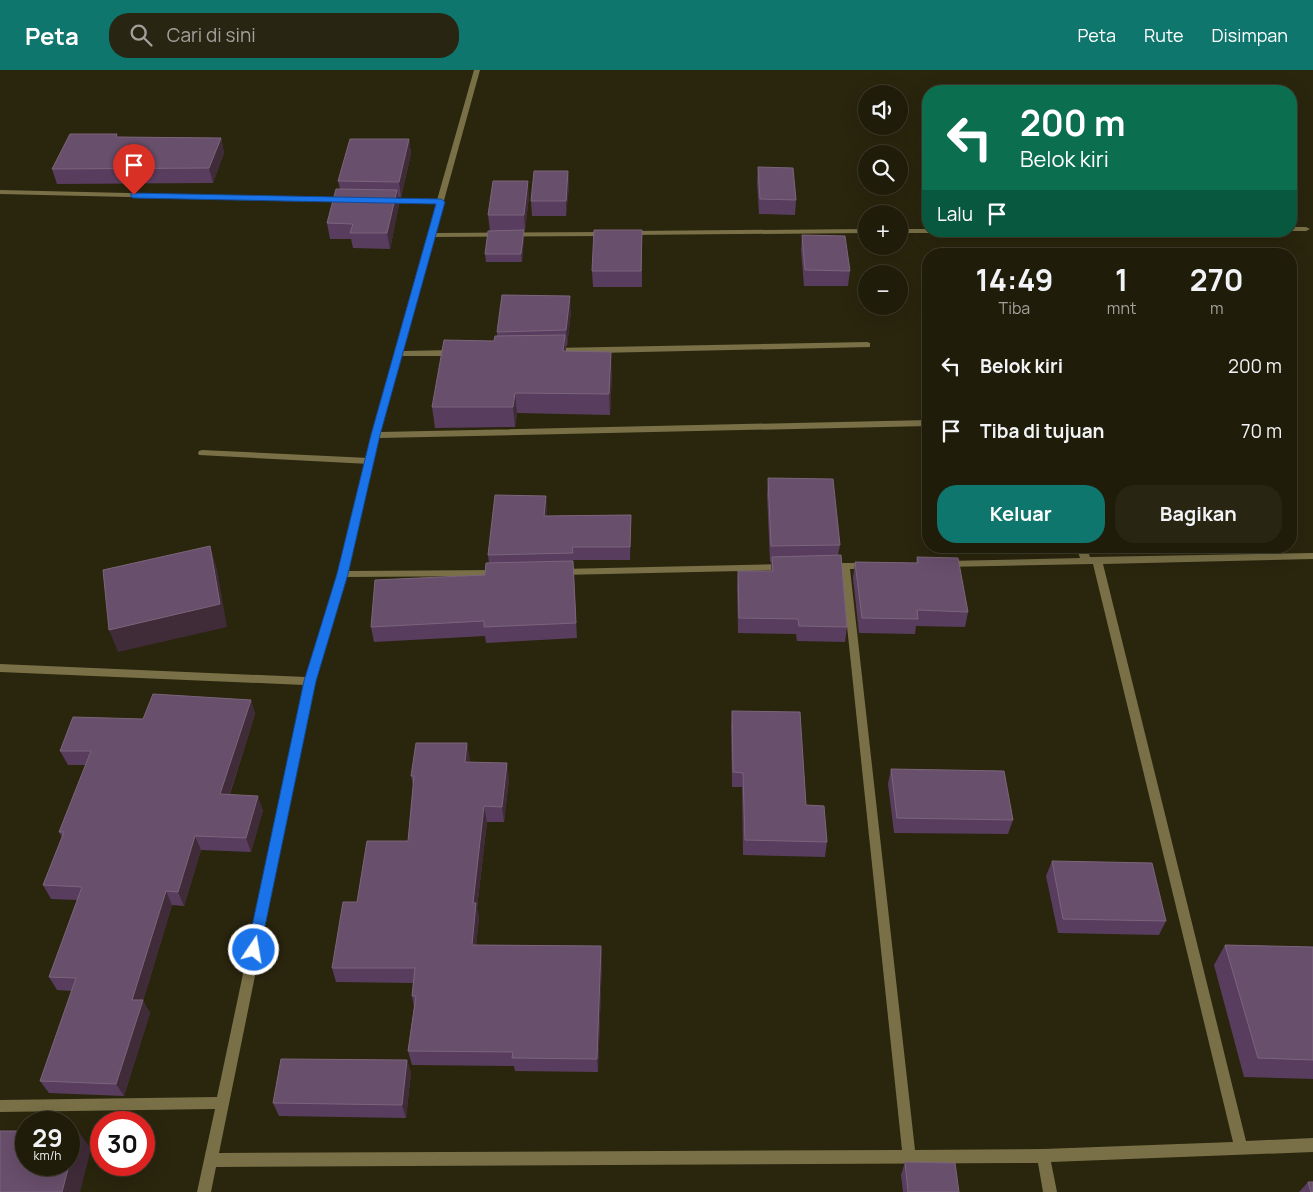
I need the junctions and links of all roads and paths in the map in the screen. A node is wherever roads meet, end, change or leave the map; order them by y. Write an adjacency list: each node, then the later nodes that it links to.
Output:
1 (477, 70): 5 (street)
2 (0, 192): 3 (street)
3 (353, 200)
4 (382, 200): 5 (street)
5 (441, 202): 11 (street)
6 (1297, 229): 7 (street)
7 (1306, 229)
8 (858, 231): 11 (street)
9 (908, 231): 10 (street)
10 (922, 231)
11 (433, 235): 15 (street)
12 (867, 345): 13 (street)
13 (539, 352)
14 (459, 353): 15 (street)
15 (400, 354): 17 (street)
16 (922, 423): 17 (street)
17 (376, 435): 19 (street)
18 (202, 453): 19 (street)
19 (369, 461): 30 (street)
20 (1086, 553): 22 (street)
21 (1313, 556): 22 (street)
22 (1091, 561): 23 (street); 36 (street)
23 (931, 564)
24 (874, 565): 25 (street)
25 (845, 566): 27 (street); 38 (street)
26 (795, 567): 28 (street)
27 (815, 567)
28 (547, 572)
29 (509, 573): 30 (street)
30 (342, 574): 32 (street)
31 (0, 668): 32 (street)
32 (310, 681): 33 (street)
33 (221, 1103): 34 (street); 39 (street)
34 (0, 1106)
35 (1313, 1145): 36 (street)
36 (1241, 1147): 37 (street)
37 (1043, 1156): 38 (street); 41 (street)
38 (909, 1157): 39 (street)
39 (211, 1160): 40 (street)
40 (204, 1192)
41 (1050, 1192)

